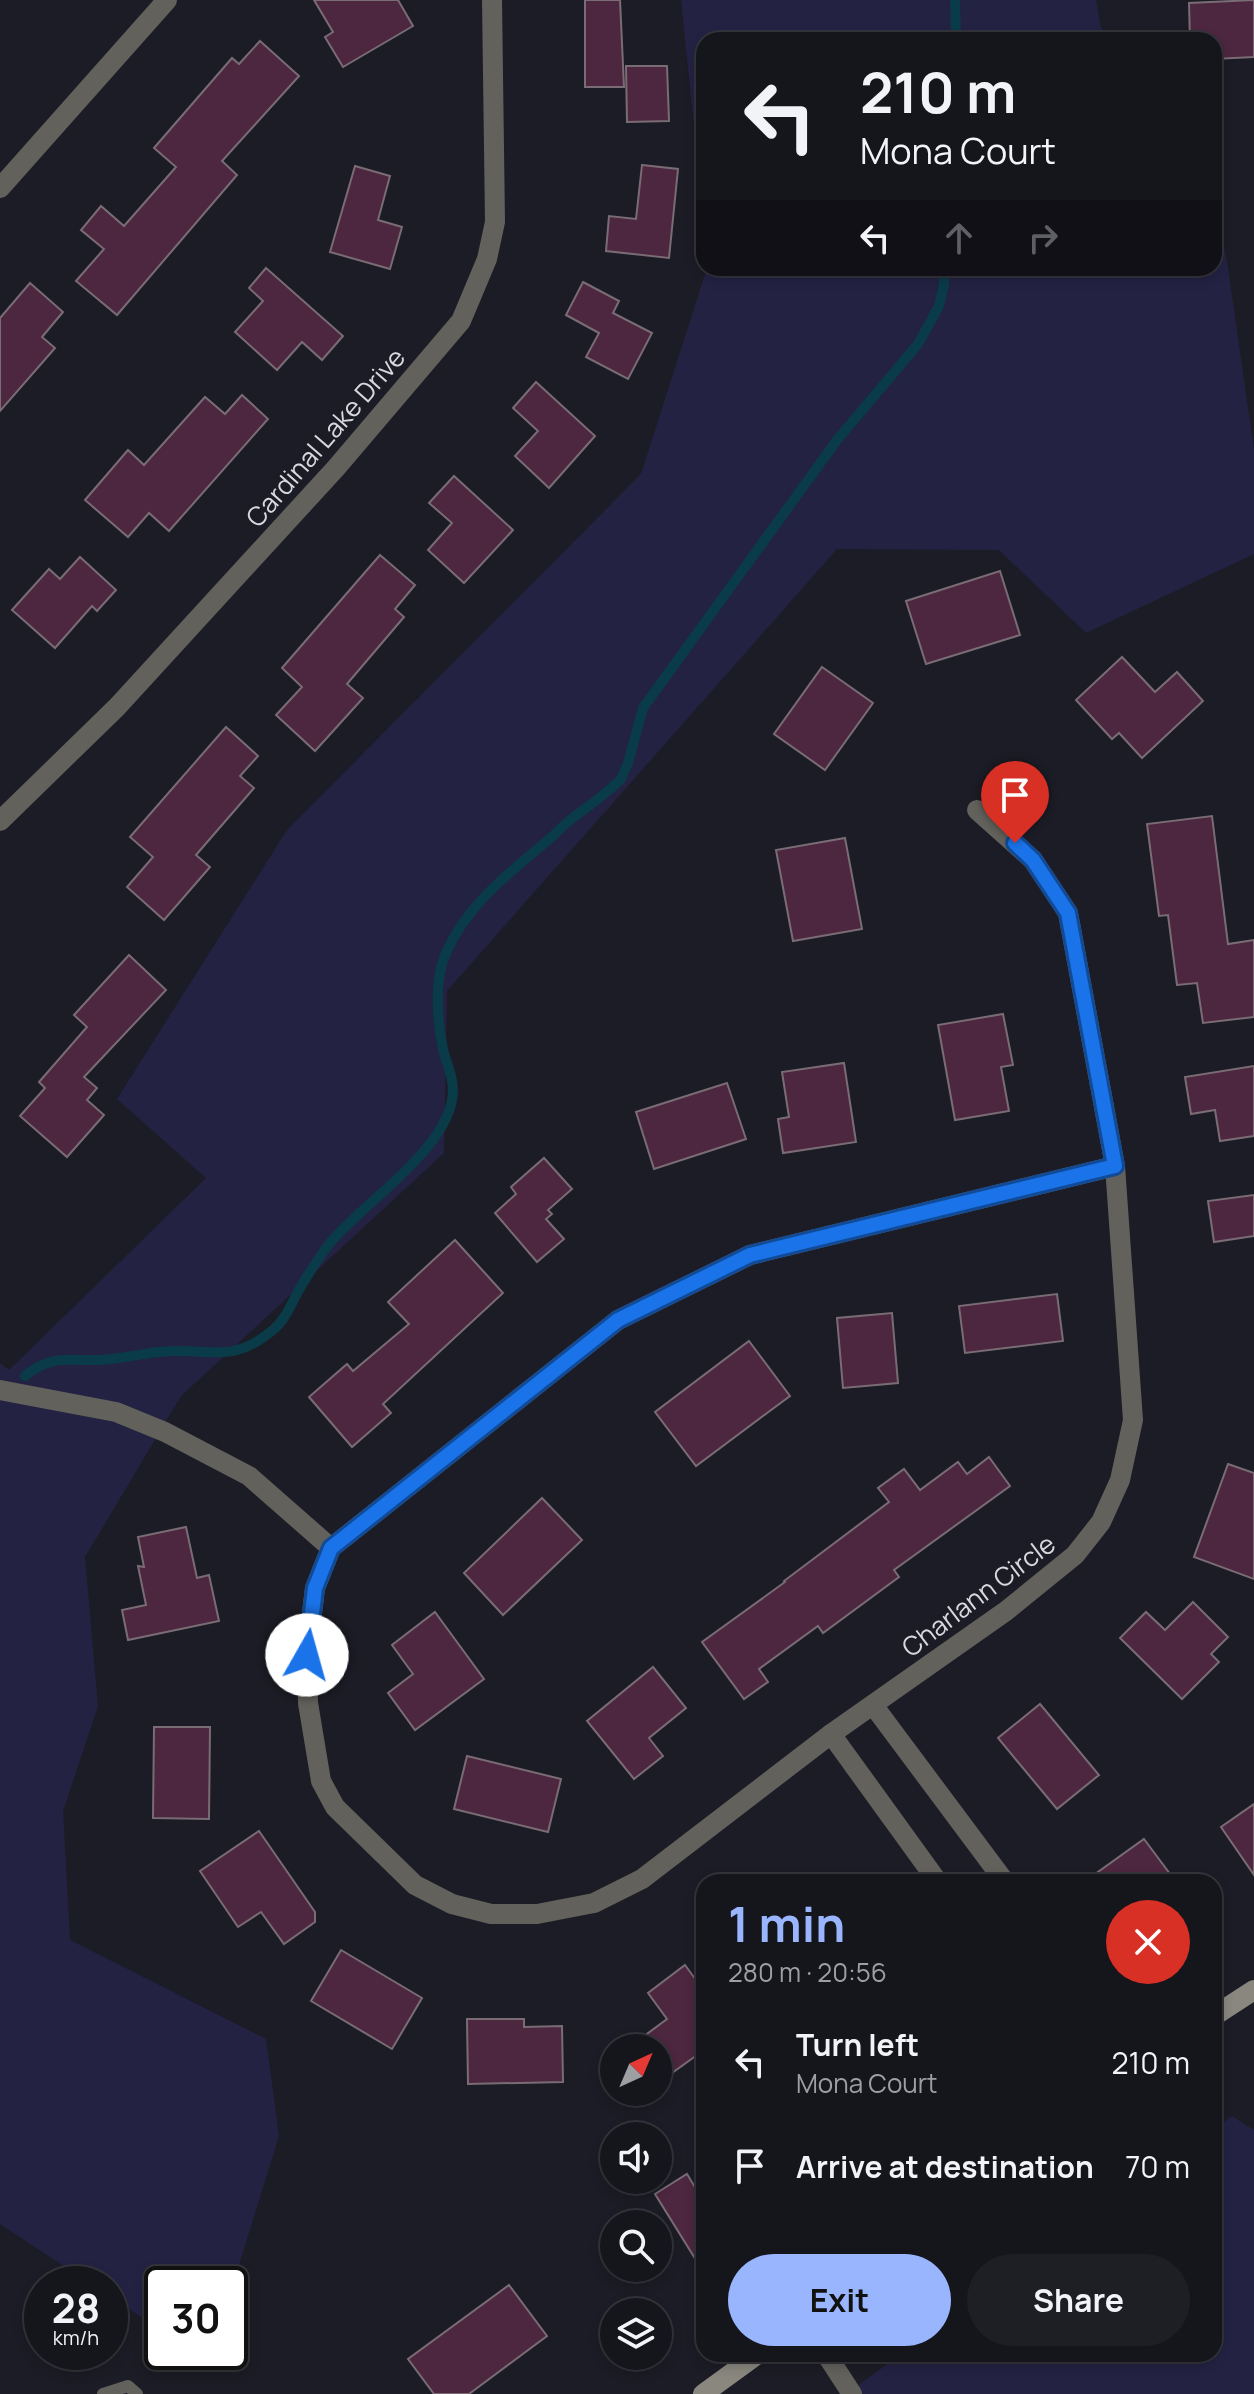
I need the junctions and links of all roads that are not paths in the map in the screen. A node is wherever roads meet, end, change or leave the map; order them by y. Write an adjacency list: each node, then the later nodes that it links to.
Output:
1 (167, 0): 3 (street)
2 (492, 0): 5 (street, Cardinal Lake Drive)
3 (0, 188)
4 (977, 810): 6 (street)
5 (0, 821)
6 (1115, 1166): 8 (street, Charlann Circle); 9 (street, Charlann Circle)
7 (0, 1390): 8 (street)
8 (331, 1548): 10 (street, Charlann Circle)
9 (873, 1705): 10 (street, Charlann Circle); 12 (street)
10 (831, 1734): 11 (street)
11 (932, 1874)
12 (999, 1874)
13 (1254, 1990): 14 (main road)
14 (1222, 2011)
15 (747, 2362): 19 (main road)
16 (831, 2362): 20 (street)
17 (103, 2394): 18 (lane)
18 (137, 2394)
19 (703, 2394)
20 (852, 2394)

